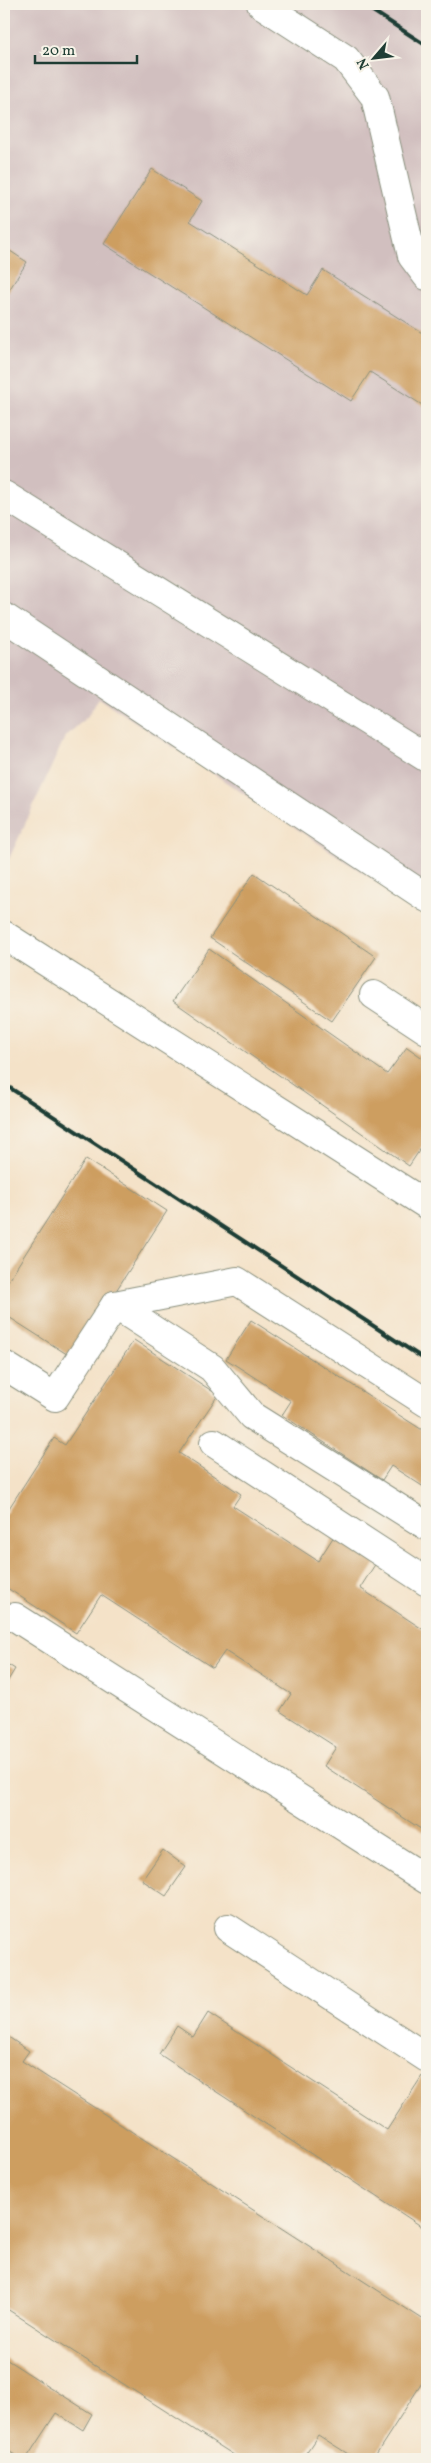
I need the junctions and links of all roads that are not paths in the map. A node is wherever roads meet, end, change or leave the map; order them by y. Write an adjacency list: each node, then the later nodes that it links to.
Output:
1 (261, 4): 2 (lane)
2 (427, 276)
3 (4, 495): 5 (lane)
4 (4, 617): 6 (lane)
5 (427, 758)
6 (427, 898)
7 (4, 936): 10 (lane)
8 (374, 995): 9 (lane)
9 (427, 1030)
10 (427, 1205)
11 (115, 1305): 12 (lane); 13 (lane); 15 (lane)
12 (4, 1365)
13 (427, 1403)
14 (214, 1443): 16 (lane)
15 (427, 1526)
16 (427, 1582)
17 (16, 1617): 18 (lane)
18 (427, 1880)
19 (228, 1928): 20 (lane)
20 (427, 2058)

